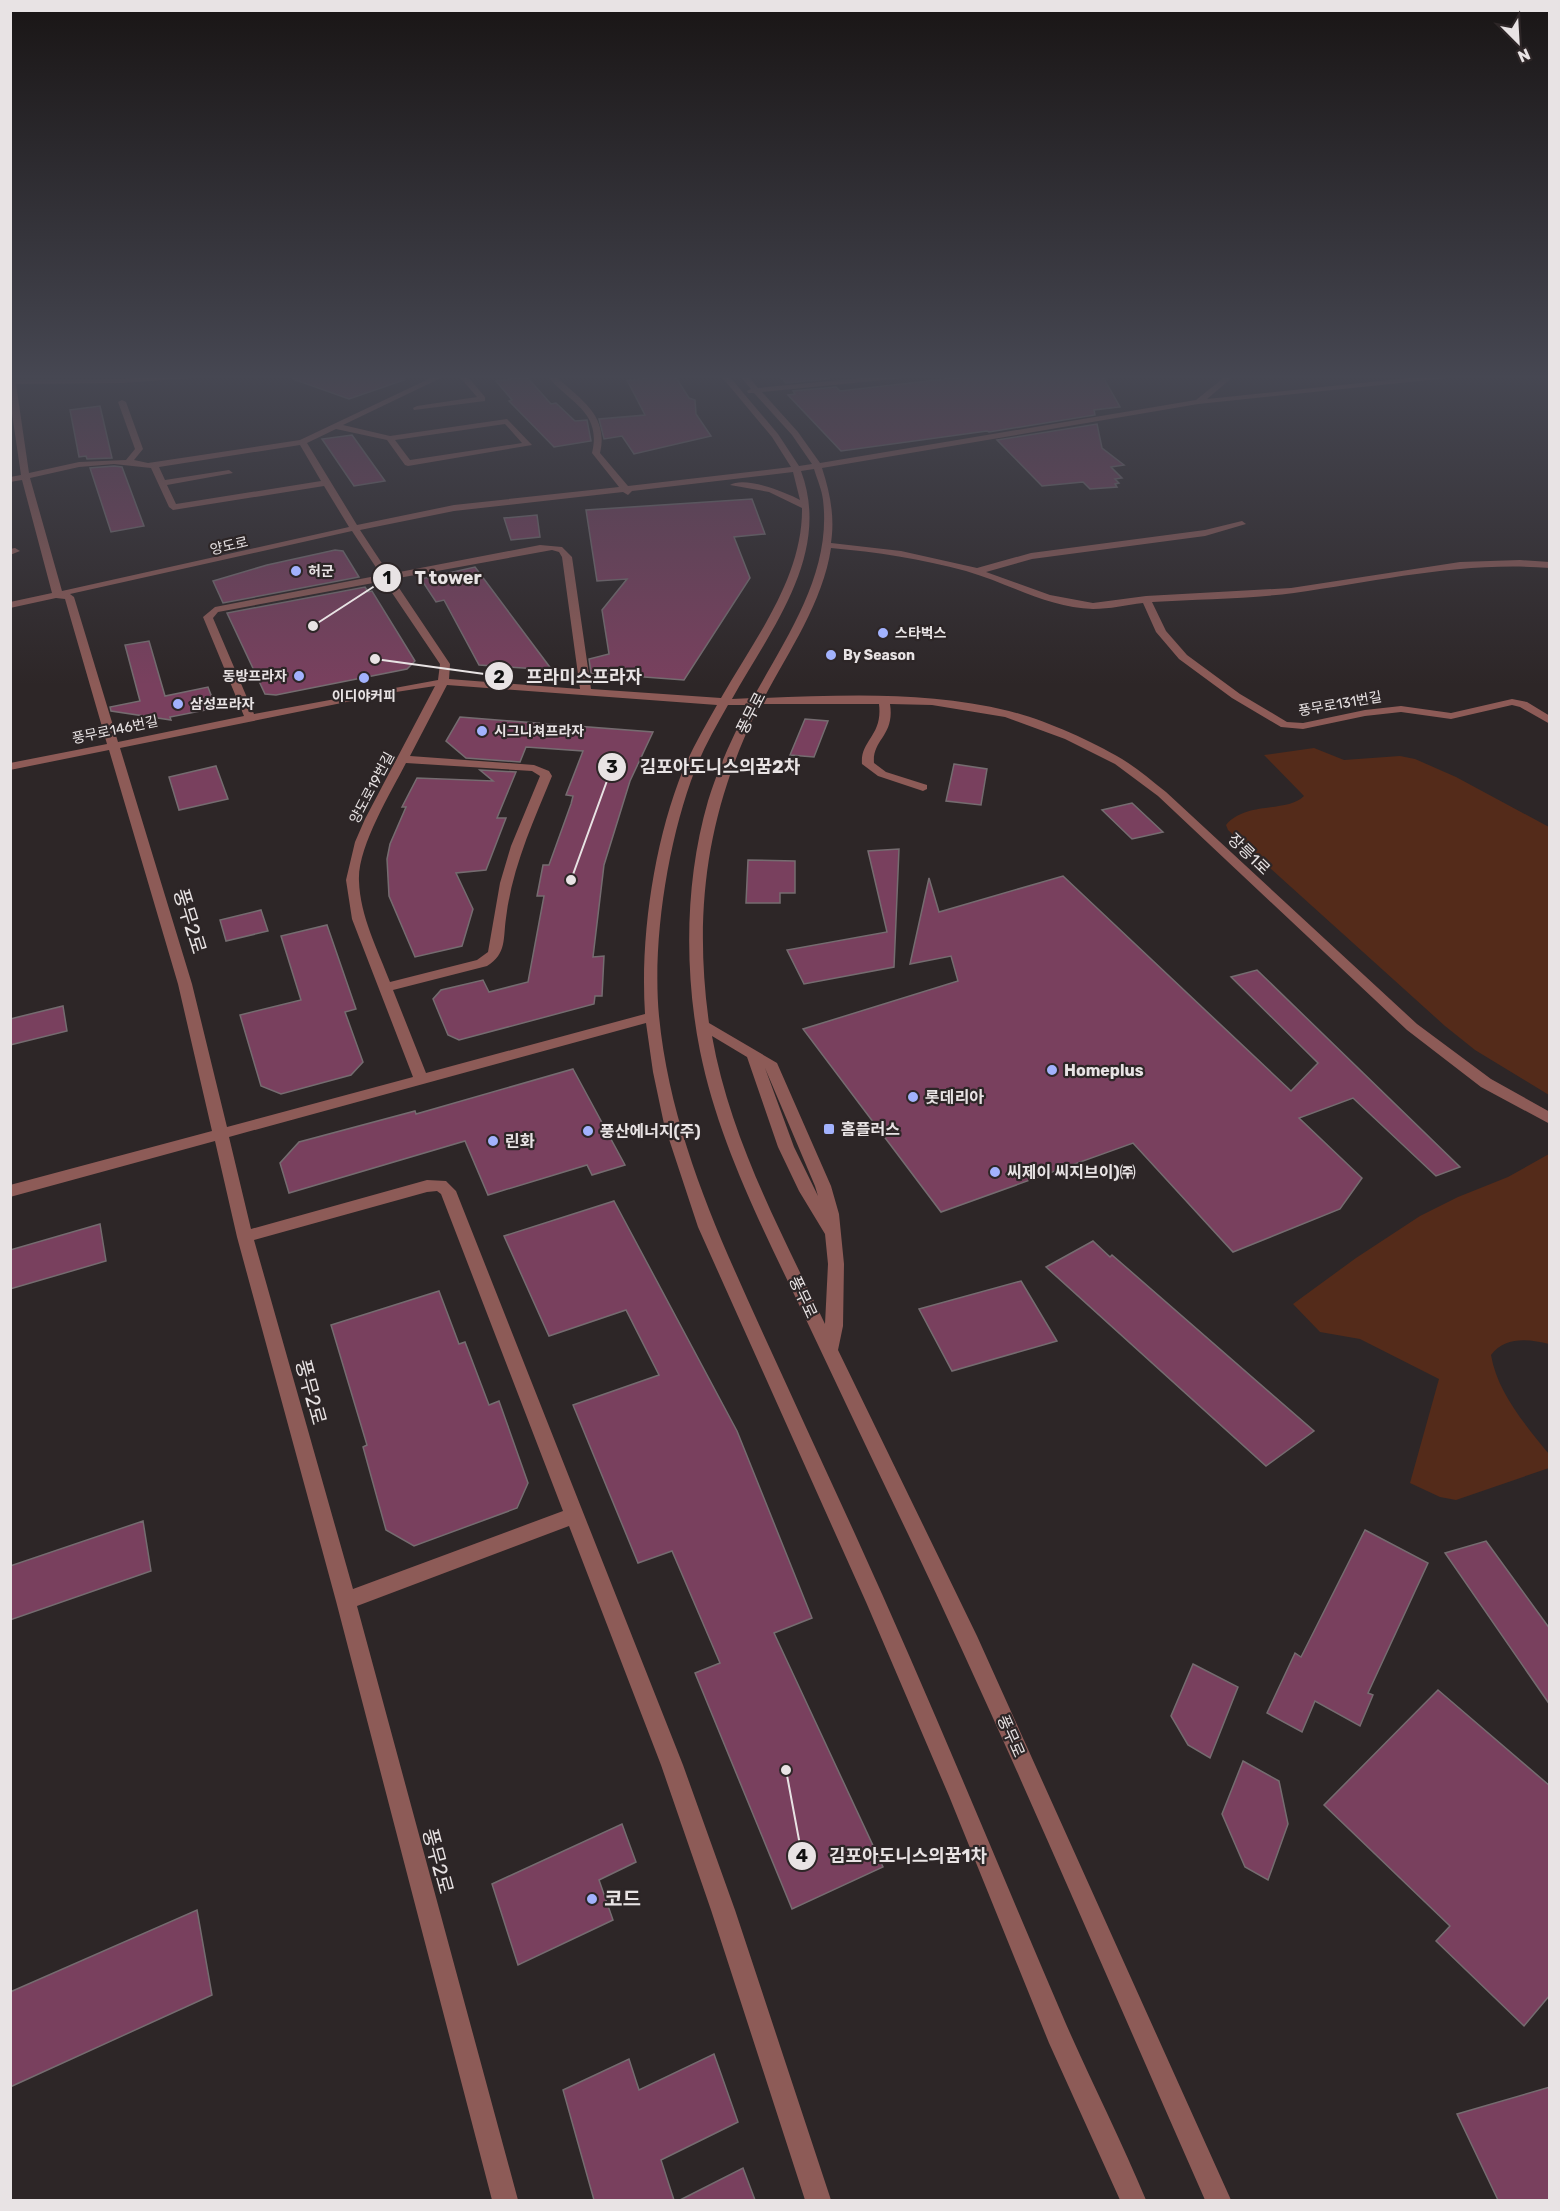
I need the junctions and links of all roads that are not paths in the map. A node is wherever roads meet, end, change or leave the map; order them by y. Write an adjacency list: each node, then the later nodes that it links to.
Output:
1 (26, 479): 21 (street, 풍무2로)
2 (160, 479): 10 (street)
3 (188, 479): 10 (street)
4 (324, 479): 11 (street)
5 (617, 479): 13 (street)
6 (724, 479): 13 (street, 양도로)
7 (743, 479): 12 (street, 양도로)
8 (800, 479): 14 (street, 풍무로)
9 (822, 479): 17 (street, 풍무로)
10 (162, 483): 11 (street)
11 (326, 483): 16 (street)
12 (710, 484): 13 (street, 양도로); 14 (street)
13 (626, 490): 16 (street, 양도로)
14 (806, 507): 29 (street, 풍무로)
15 (1242, 524): 19 (street)
16 (355, 529): 20 (street); 21 (street, 양도로)
17 (828, 545): 19 (street); 28 (street, 풍무로)
18 (1550, 565): 22 (street)
19 (978, 572): 22 (street)
20 (388, 575): 25 (street); 26 (street); 30 (street)
21 (64, 596): 23 (street, 양도로); 24 (street, 양도로); 32 (street, 풍무2로)
22 (1146, 599): 31 (street, 풍무로131번길)
23 (10, 605)
24 (10, 610)
25 (443, 682): 26 (street, 풍무로146번길); 30 (street, 풍무로146번길); 33 (street, 양도로19번길)
26 (586, 691): 29 (street, 풍무로146번길)
27 (884, 699): 28 (street, 장릉1로); 35 (street); 40 (street, 장릉1로)
28 (757, 700): 29 (street, 장릉1로); 38 (street, 풍무로)
29 (724, 702): 37 (street, 풍무로)
30 (250, 718): 32 (street, 풍무로146번길)
31 (1550, 721)
32 (113, 746): 34 (street, 풍무로146번길); 41 (street, 풍무2로)
33 (405, 759): 36 (street, 양도로19번길); 36 (street)
34 (10, 767)
35 (923, 787)
36 (385, 988): 39 (street, 양도로19번길)
37 (652, 1017): 39 (street); 49 (street, 풍무로)
38 (705, 1026): 44 (street, 풍무로); 44 (street)
39 (421, 1079): 41 (street)
40 (1550, 1119)
41 (221, 1134): 42 (street); 43 (street, 풍무2로)
42 (10, 1191)
43 (245, 1237): 45 (street); 46 (street, 풍무2로)
44 (829, 1353): 50 (street, 풍무로)
45 (575, 1515): 46 (street); 48 (street)
46 (345, 1601): 47 (street, 풍무2로)
47 (505, 2200)
48 (818, 2200)
49 (1133, 2200)
50 (1218, 2200)

